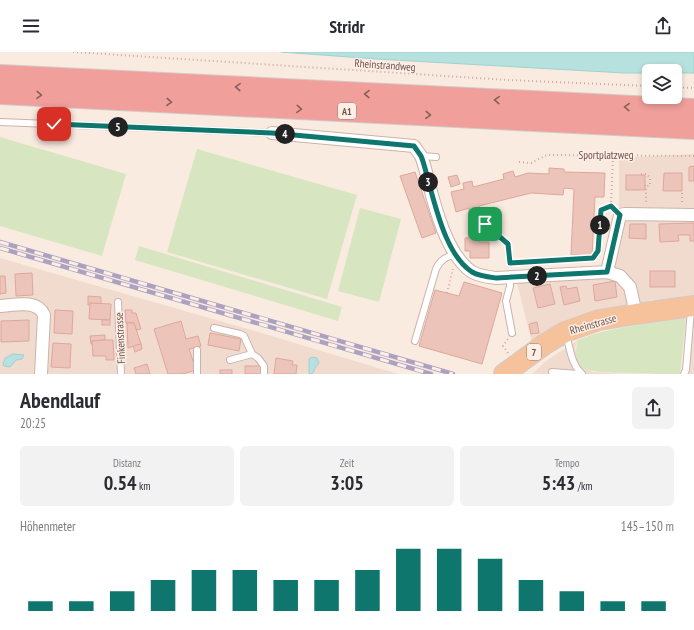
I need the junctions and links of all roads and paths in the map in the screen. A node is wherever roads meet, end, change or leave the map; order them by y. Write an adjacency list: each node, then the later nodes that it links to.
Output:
1 (73, 52): 3 (path, Rheinstrandweg)
2 (0, 76): 7 (highway, A1, one-way to 2)
3 (642, 86)
4 (682, 87): 5 (path)
5 (694, 88)
6 (0, 93): 9 (highway, A1, one-way to 9)
7 (694, 110)
8 (0, 122): 10 (lane)
9 (694, 128)
10 (272, 133): 12 (street)
11 (613, 155): 13 (path, Sportplatzweg); 15 (path, Sportplatzweg); 17 (path)
12 (421, 156): 14 (lane); 22 (street)
13 (694, 156)
14 (436, 158)
15 (519, 162)
16 (642, 174): 18 (path)
17 (611, 206): 19 (path); 21 (path)
18 (644, 214): 19 (street); 20 (street)
19 (620, 215): 24 (street)
20 (694, 215)
21 (485, 224)
22 (455, 254): 25 (street); 34 (lane)
23 (454, 268): 26 (path)
24 (607, 272): 25 (street); 30 (street)
25 (510, 277): 33 (lane)
26 (447, 293)
27 (118, 302): 41 (lane, Finkenstrasse)
28 (0, 306): 40 (street)
29 (692, 306): 30 (main road, Rheinstrasse / 7); 46 (lane)
30 (636, 314): 32 (main road, Rheinstrasse / 7)
31 (214, 328): 36 (lane)
32 (565, 332): 38 (main road, Rheinstrasse / 7); 45 (lane)
33 (512, 333): 38 (path)
34 (415, 341)
35 (198, 350): 42 (lane)
36 (252, 354): 37 (lane); 43 (lane)
37 (230, 360)
38 (507, 365)
39 (552, 372): 44 (lane)
40 (41, 374)
41 (121, 374)
42 (197, 374)
43 (264, 374)
44 (578, 374)
45 (582, 374)
46 (684, 374)

